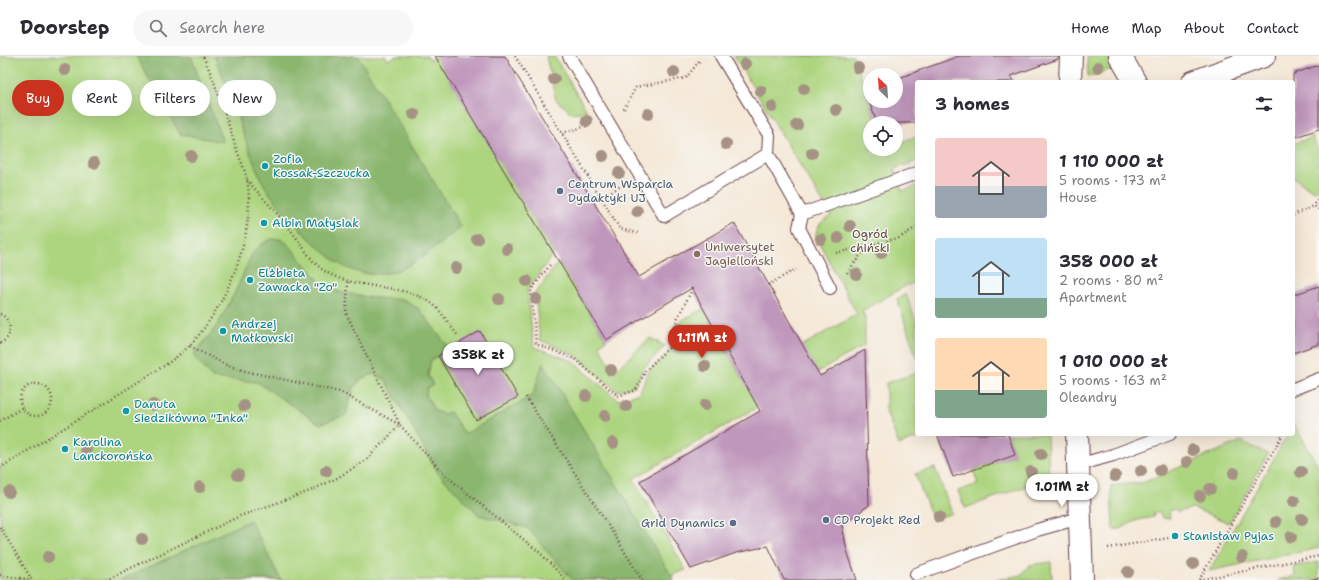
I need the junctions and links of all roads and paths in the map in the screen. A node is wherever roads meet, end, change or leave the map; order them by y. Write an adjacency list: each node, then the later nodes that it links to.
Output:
1 (203, 56): 15 (path)
2 (515, 56): 22 (path)
3 (569, 56): 12 (lane)
4 (703, 56): 12 (path)
5 (721, 56): 13 (lane)
6 (1071, 56): 9 (street)
7 (1120, 56): 10 (street)
8 (1264, 56): 11 (street)
9 (1070, 80)
10 (1134, 80)
11 (1198, 80)
12 (613, 130): 13 (lane)
13 (768, 154): 19 (lane)
14 (915, 174): 19 (lane)
15 (247, 180): 27 (path); 34 (path)
16 (1319, 196): 17 (path)
17 (1314, 206): 18 (path); 20 (path)
18 (1319, 210)
19 (802, 214): 24 (lane)
20 (1295, 214)
21 (915, 228): 23 (path)
22 (638, 234)
23 (868, 245): 24 (path); 29 (path)
24 (815, 258): 29 (lane)
25 (550, 265): 30 (path)
26 (796, 269): 28 (path)
27 (348, 282): 32 (path); 40 (path)
28 (768, 285)
29 (830, 288)
30 (692, 290)
31 (0, 314): 33 (path)
32 (458, 336)
33 (0, 343)
34 (190, 346): 40 (path); 45 (path)
35 (1319, 379): 36 (lane)
36 (1295, 388)
37 (526, 397): 56 (path)
38 (22, 408): 38 (path); 39 (path)
39 (0, 421)
40 (400, 426): 54 (path); 55 (path)
41 (1076, 436): 44 (street)
42 (1165, 436): 44 (lane)
43 (1282, 436): 58 (path)
44 (1078, 465): 46 (street)
45 (0, 468)
46 (1080, 518): 51 (lane); 57 (street)
47 (0, 526): 53 (path)
48 (1169, 538): 49 (path)
49 (1108, 548)
50 (1319, 556): 58 (path)
51 (916, 574)
52 (0, 575): 53 (path)
53 (31, 580)
54 (106, 580)
55 (566, 580)
56 (642, 580)
57 (1082, 580)
58 (1199, 580)

